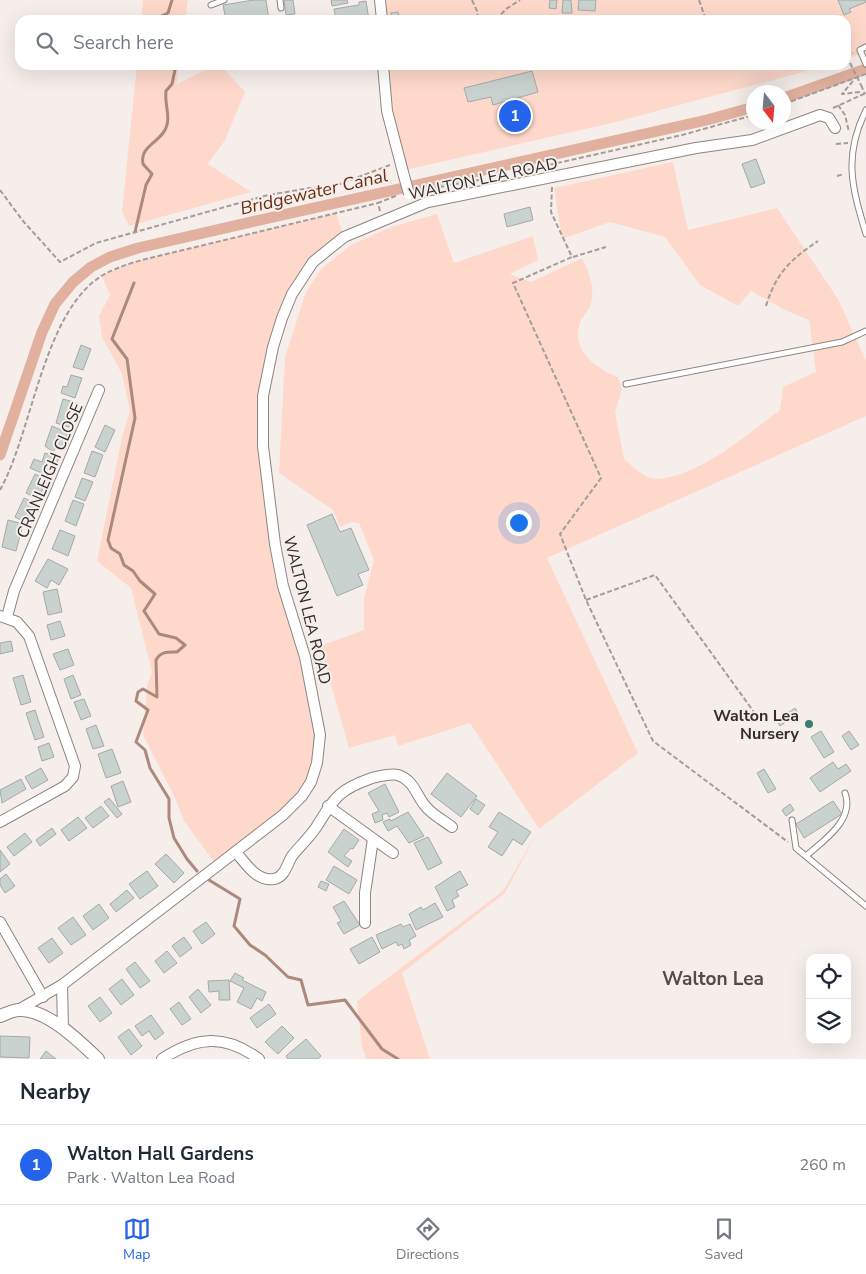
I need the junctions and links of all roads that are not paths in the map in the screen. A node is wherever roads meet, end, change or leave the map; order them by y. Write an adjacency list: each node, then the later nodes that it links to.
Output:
1 (224, 0): 4 (lane)
2 (280, 0): 5 (lane)
3 (380, 0): 6 (street)
4 (211, 5)
5 (281, 8)
6 (382, 15)
7 (866, 47): 8 (lane)
8 (866, 64)
9 (383, 70): 12 (street, bridge)
10 (866, 110): 13 (lane)
11 (835, 128): 12 (street, WALTON LEA ROAD)
12 (413, 207): 24 (street, WALTON LEA ROAD)
13 (866, 234)
14 (866, 331): 15 (lane)
15 (626, 384)
16 (99, 390): 17 (street, CRANLEIGH CLOSE)
17 (3, 617): 21 (street)
18 (845, 793): 26 (lane)
19 (328, 806): 22 (street); 23 (street); 24 (street)
20 (792, 820): 26 (lane)
21 (0, 822)
22 (452, 827)
23 (373, 839): 25 (street); 29 (street)
24 (236, 852): 30 (street, WALTON LEA ROAD)
25 (393, 853)
26 (806, 856): 27 (lane)
27 (866, 906)
28 (0, 922): 31 (street)
29 (365, 923)
30 (62, 985): 31 (street, WALTON LEA ROAD); 34 (street)
31 (43, 998): 32 (street, WALTON LEA ROAD)
32 (18, 1010): 33 (street); 34 (street)
33 (0, 1016)
34 (62, 1028): 35 (street)
35 (98, 1059)
36 (162, 1059): 37 (street)
37 (259, 1059)

